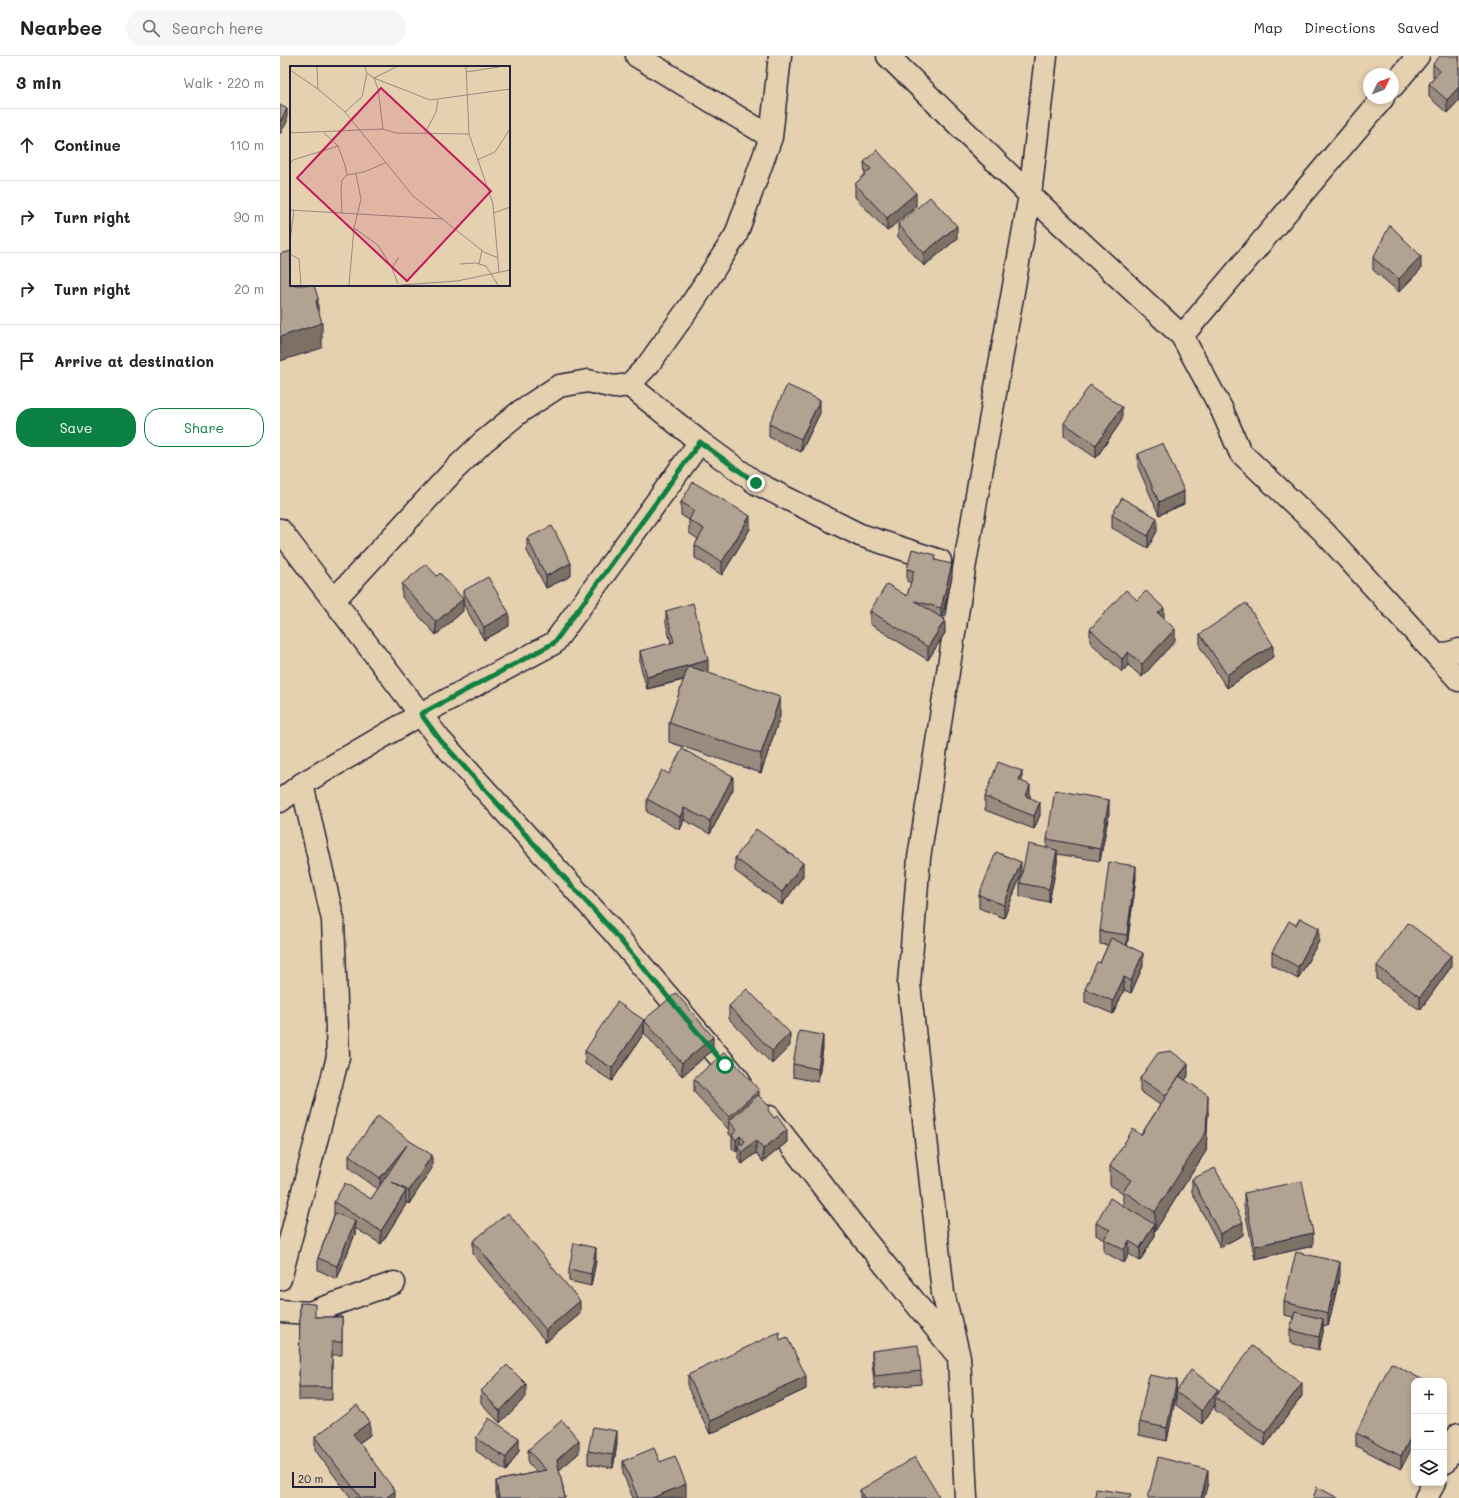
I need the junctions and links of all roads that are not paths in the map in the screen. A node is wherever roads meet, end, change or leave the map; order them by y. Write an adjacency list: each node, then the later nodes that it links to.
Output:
1 (637, 56): 8 (street)
2 (780, 56): 8 (street)
3 (888, 56): 9 (street)
4 (1046, 56): 9 (street)
5 (1418, 56): 6 (street)
6 (1399, 79)
7 (1378, 104): 10 (street)
8 (771, 137): 11 (street)
9 (1030, 195): 10 (street); 14 (street)
10 (1182, 336): 17 (street)
11 (629, 385): 12 (street); 15 (street)
12 (700, 442): 14 (street); 19 (street)
13 (280, 530): 15 (street)
14 (964, 570): 25 (street)
15 (334, 600): 19 (street)
16 (1459, 650): 17 (street)
17 (1438, 657): 18 (street)
18 (1459, 680)
19 (421, 714): 20 (street); 25 (street)
20 (302, 784): 21 (street); 22 (street)
21 (280, 802)
22 (280, 1278)
23 (394, 1283): 24 (street)
24 (280, 1311)
25 (960, 1357): 29 (street)
26 (1459, 1434): 27 (street)
27 (1447, 1457)
28 (1432, 1486): 30 (street)
29 (966, 1498)
30 (1426, 1498)

